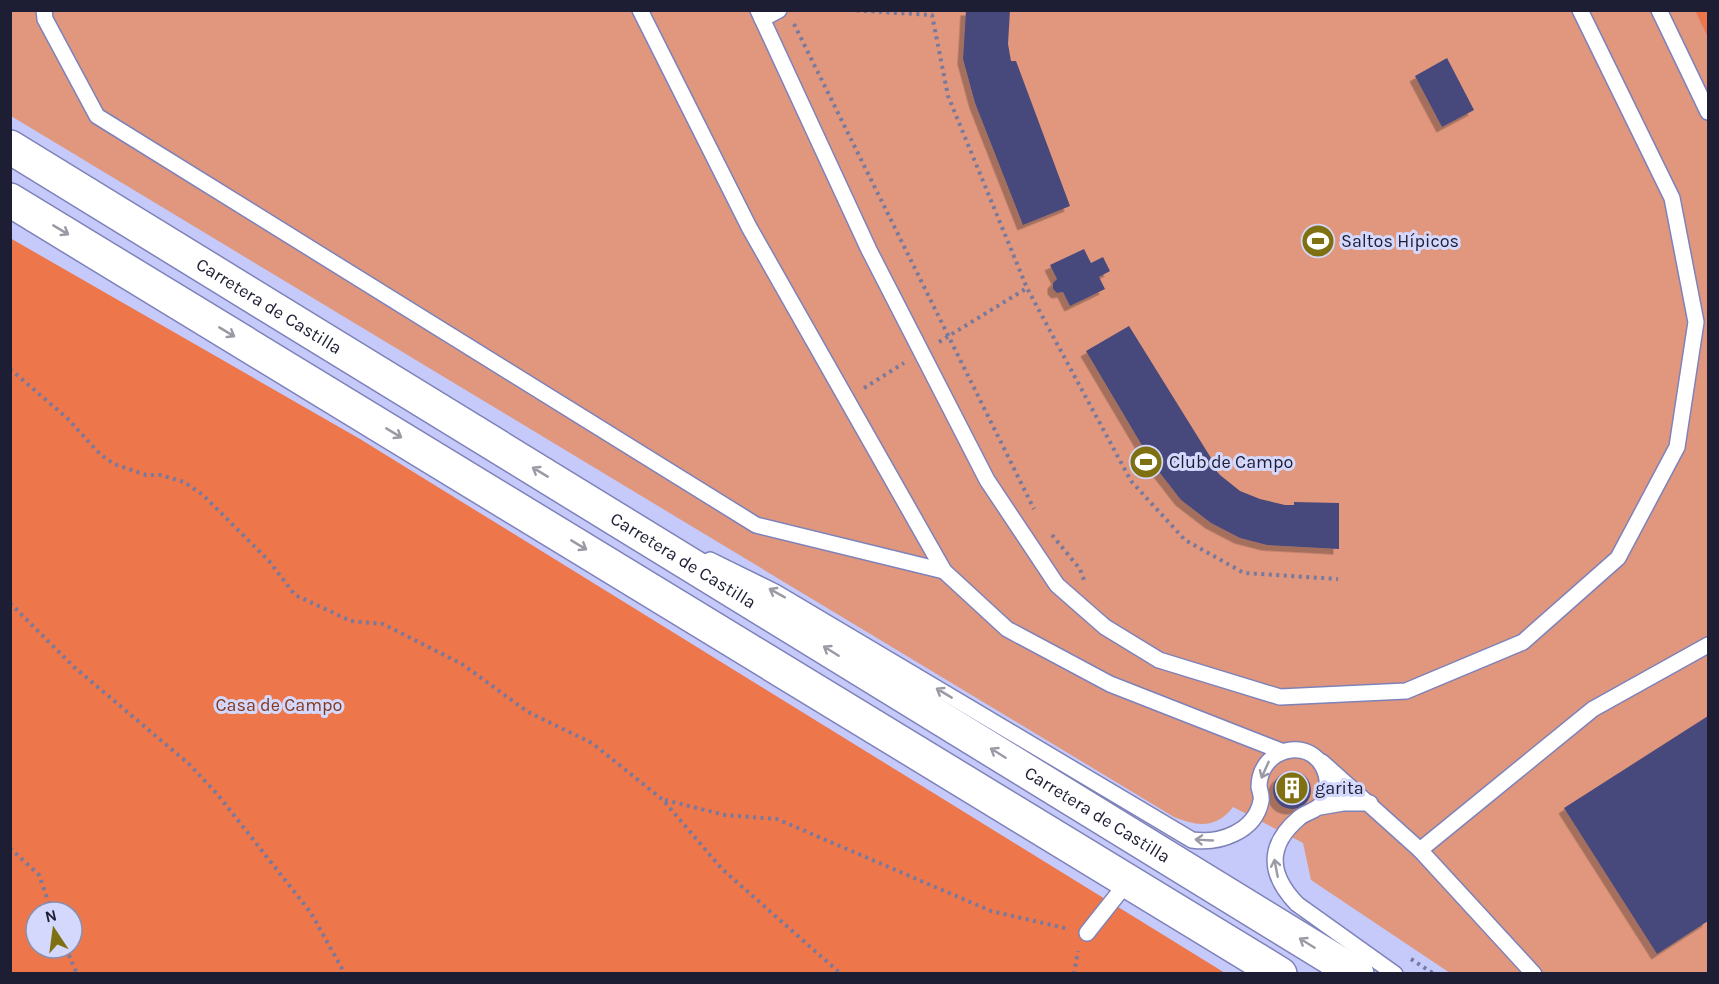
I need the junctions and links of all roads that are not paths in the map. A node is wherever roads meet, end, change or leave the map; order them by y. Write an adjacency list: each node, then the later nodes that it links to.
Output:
1 (640, 10): 11 (lane)
2 (779, 10): 6 (lane)
3 (1580, 10): 6 (lane)
4 (1659, 10): 7 (lane)
5 (41, 13): 11 (lane)
6 (760, 15)
7 (1708, 112)
8 (10, 147): 10 (highway, Carretera de Castilla, one-way to 8)
9 (10, 200): 18 (highway, one-way to 18)
10 (567, 489): 13 (lane, one-way to 10); 21 (highway, Carretera de Castilla, one-way to 10)
11 (944, 571): 13 (lane)
12 (1708, 645): 17 (lane)
13 (1281, 751): 14 (lane)
14 (1319, 759): 15 (lane); 16 (lane)
15 (1370, 803): 16 (lane); 17 (lane)
16 (1320, 807): 22 (lane, one-way to 16)
17 (1420, 850): 23 (lane)
18 (1129, 880): 19 (lane); 20 (highway)
19 (1087, 933)
20 (1280, 974)
21 (1357, 974)
22 (1395, 974)
23 (1534, 974)

